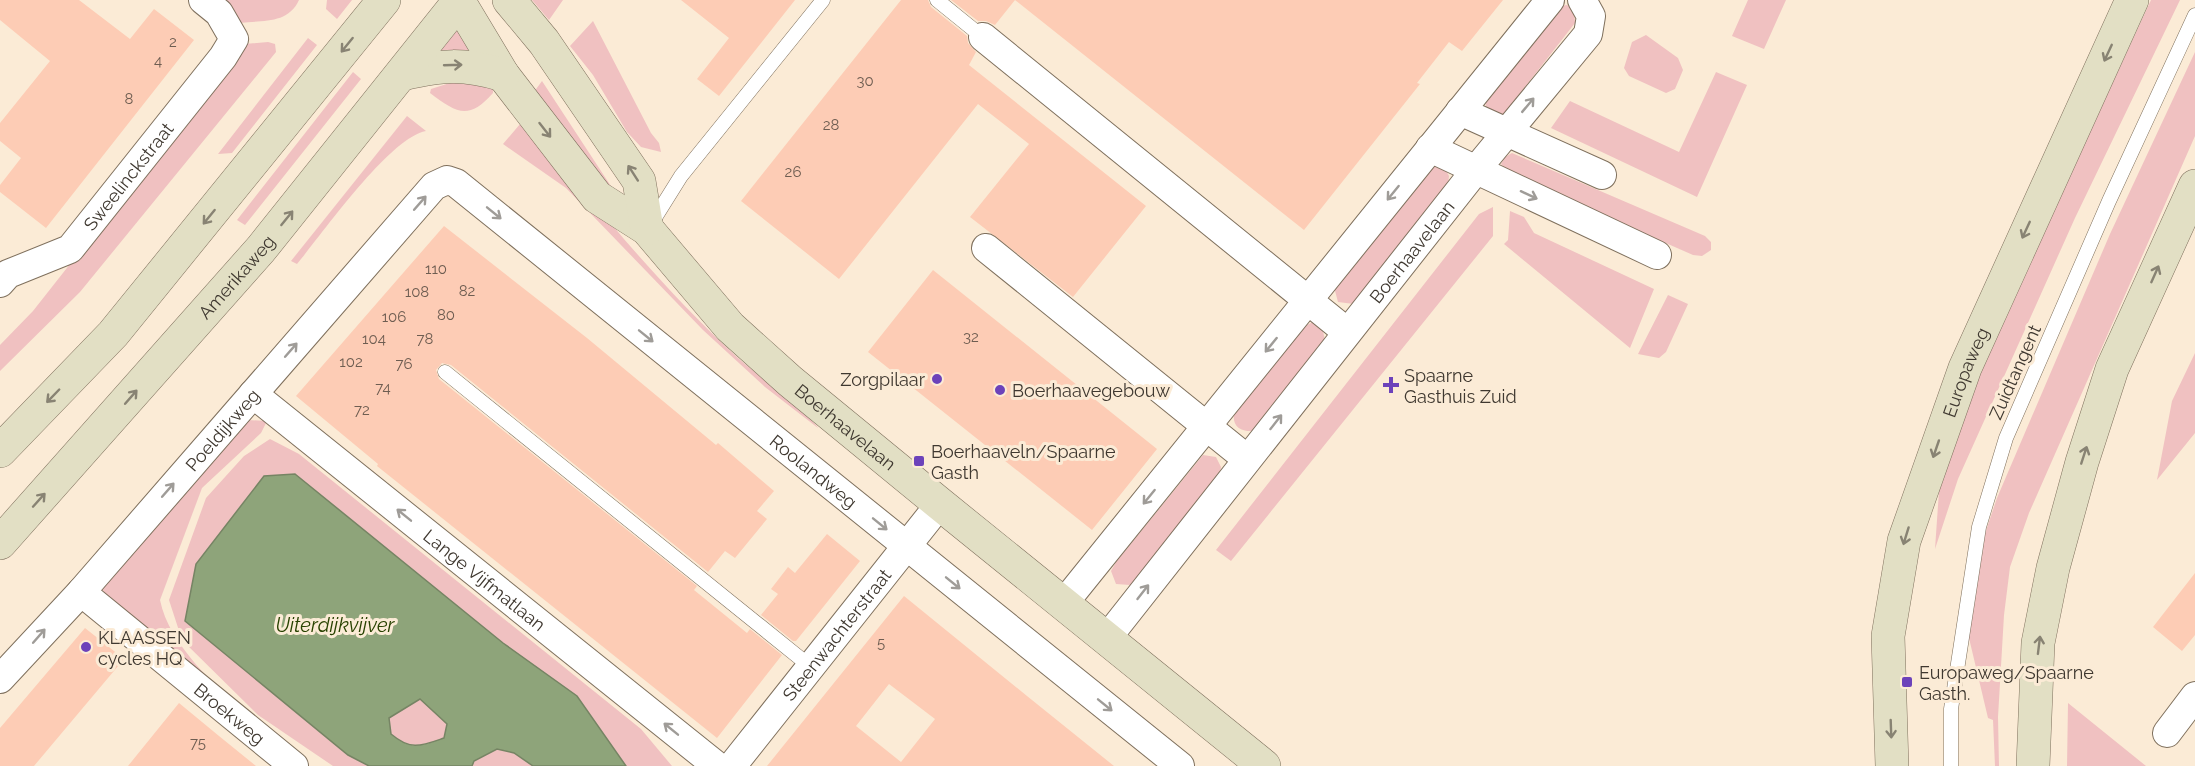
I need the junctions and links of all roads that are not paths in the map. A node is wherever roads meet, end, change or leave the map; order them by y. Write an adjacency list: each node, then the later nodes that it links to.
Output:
1 (202, 0): 24 (street, Sweelinckstraat)
2 (384, 0): 30 (main road, one-way to 30)
3 (459, 0): 12 (main road, Amerikaweg); 13 (main road, Boerhaavelaan)
4 (509, 0): 21 (main road, one-way to 4)
5 (823, 0): 21 (lane)
6 (937, 0): 11 (lane)
7 (1550, 0): 14 (street)
8 (1582, 0): 15 (street, Boerhaavelaan, one-way to 8)
9 (2132, 0): 47 (main road, Europaweg, one-way to 47)
10 (2195, 15): 48 (lane, Zuidtangent)
11 (979, 33): 25 (street)
12 (403, 74): 13 (main road, one-way to 13); 33 (main road, Amerikaweg, one-way to 12)
13 (502, 75): 21 (main road, Boerhaavelaan, one-way to 21)
14 (1460, 111): 15 (street); 16 (street)
15 (1506, 132): 17 (street, Boerhaavelaan); 18 (street)
16 (1430, 148): 17 (street); 25 (street, one-way to 25)
17 (1475, 171): 23 (street, one-way to 23); 26 (street, Boerhaavelaan)
18 (1602, 175)
19 (447, 180): 28 (street, Poeldijkweg, one-way to 19); 34 (street, Roolandweg, one-way to 34)
20 (2195, 186): 49 (main road, one-way to 20)
21 (647, 229): 32 (main road, Boerhaavelaan)
22 (986, 248): 29 (street)
23 (1657, 255)
24 (0, 283)
25 (1307, 299): 26 (street); 29 (street, one-way to 29)
26 (1347, 332): 31 (street, Boerhaavelaan, one-way to 26)
27 (445, 372): 38 (lane)
28 (253, 394): 35 (street, Poeldijkweg, one-way to 28); 43 (street, Lange Vijfmatlaan, one-way to 28)
29 (1206, 425): 31 (street); 36 (street, one-way to 36)
30 (0, 452)
31 (1247, 459): 37 (street, Boerhaavelaan, one-way to 31)
32 (940, 504): 34 (street, Steenwachterstraat); 36 (main road, Boerhaavelaan)
33 (0, 543)
34 (908, 546): 38 (street, Steenwachterstraat); 45 (street, Roolandweg, one-way to 45)
35 (81, 592): 39 (street, Poeldijkweg, one-way to 35); 42 (street, Broekweg)
36 (1064, 603): 37 (main road, Boerhaavelaan)
37 (1107, 638): 46 (main road, Boerhaavelaan)
38 (811, 667): 44 (street, Steenwachterstraat)
39 (0, 679)
40 (2195, 696): 41 (street)
41 (2167, 733)
42 (294, 766)
43 (717, 766)
44 (732, 766)
45 (1180, 766)
46 (1264, 766)
47 (1892, 766)
48 (1951, 766)
49 (2033, 766)

